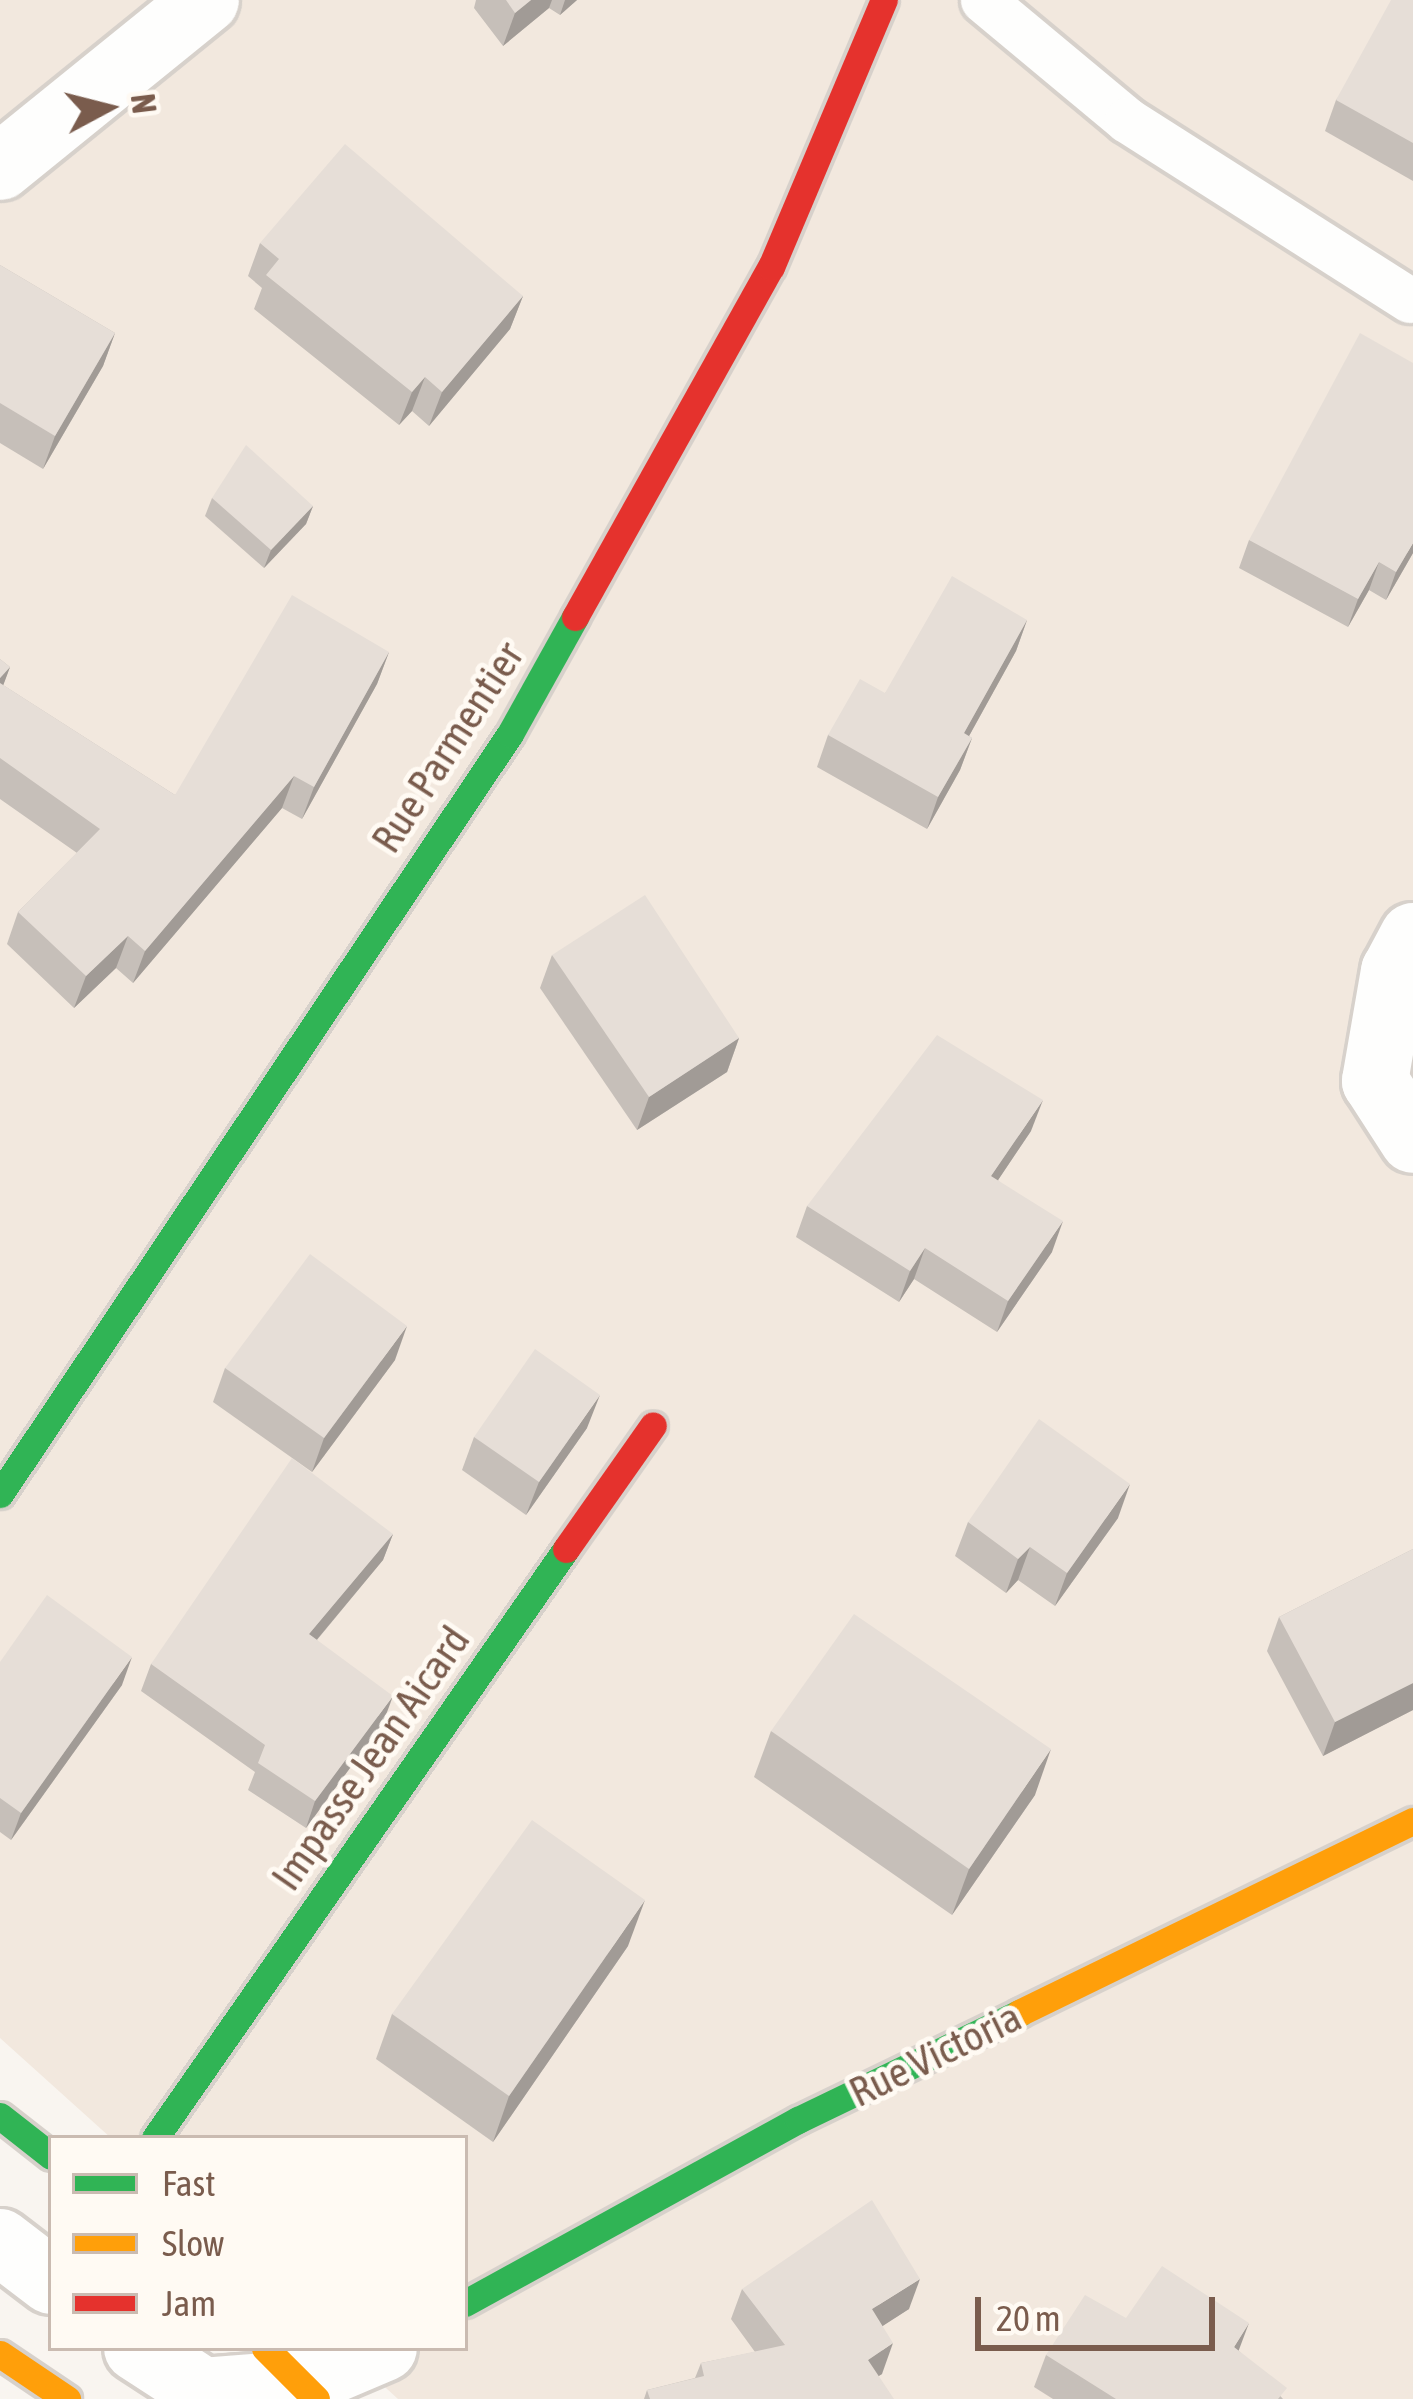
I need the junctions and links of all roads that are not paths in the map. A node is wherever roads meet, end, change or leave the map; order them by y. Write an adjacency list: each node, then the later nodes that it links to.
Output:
1 (206, 0): 4 (street)
2 (884, 0): 9 (street, Rue Parmentier)
3 (983, 0): 5 (lane)
4 (0, 167)
5 (1410, 300)
6 (1413, 936): 7 (street)
7 (1413, 1140)
8 (653, 1425): 12 (street, Impasse Jean Aicard)
9 (0, 1494)
10 (1413, 1821): 16 (street, Rue Victoria)
11 (0, 2116): 13 (street)
12 (157, 2135)
13 (48, 2154)
14 (0, 2242): 15 (street)
15 (48, 2280)
16 (468, 2301)
17 (142, 2351): 20 (street)
18 (375, 2351): 20 (street)
19 (0, 2354): 21 (street)
20 (294, 2377)
21 (68, 2399)

